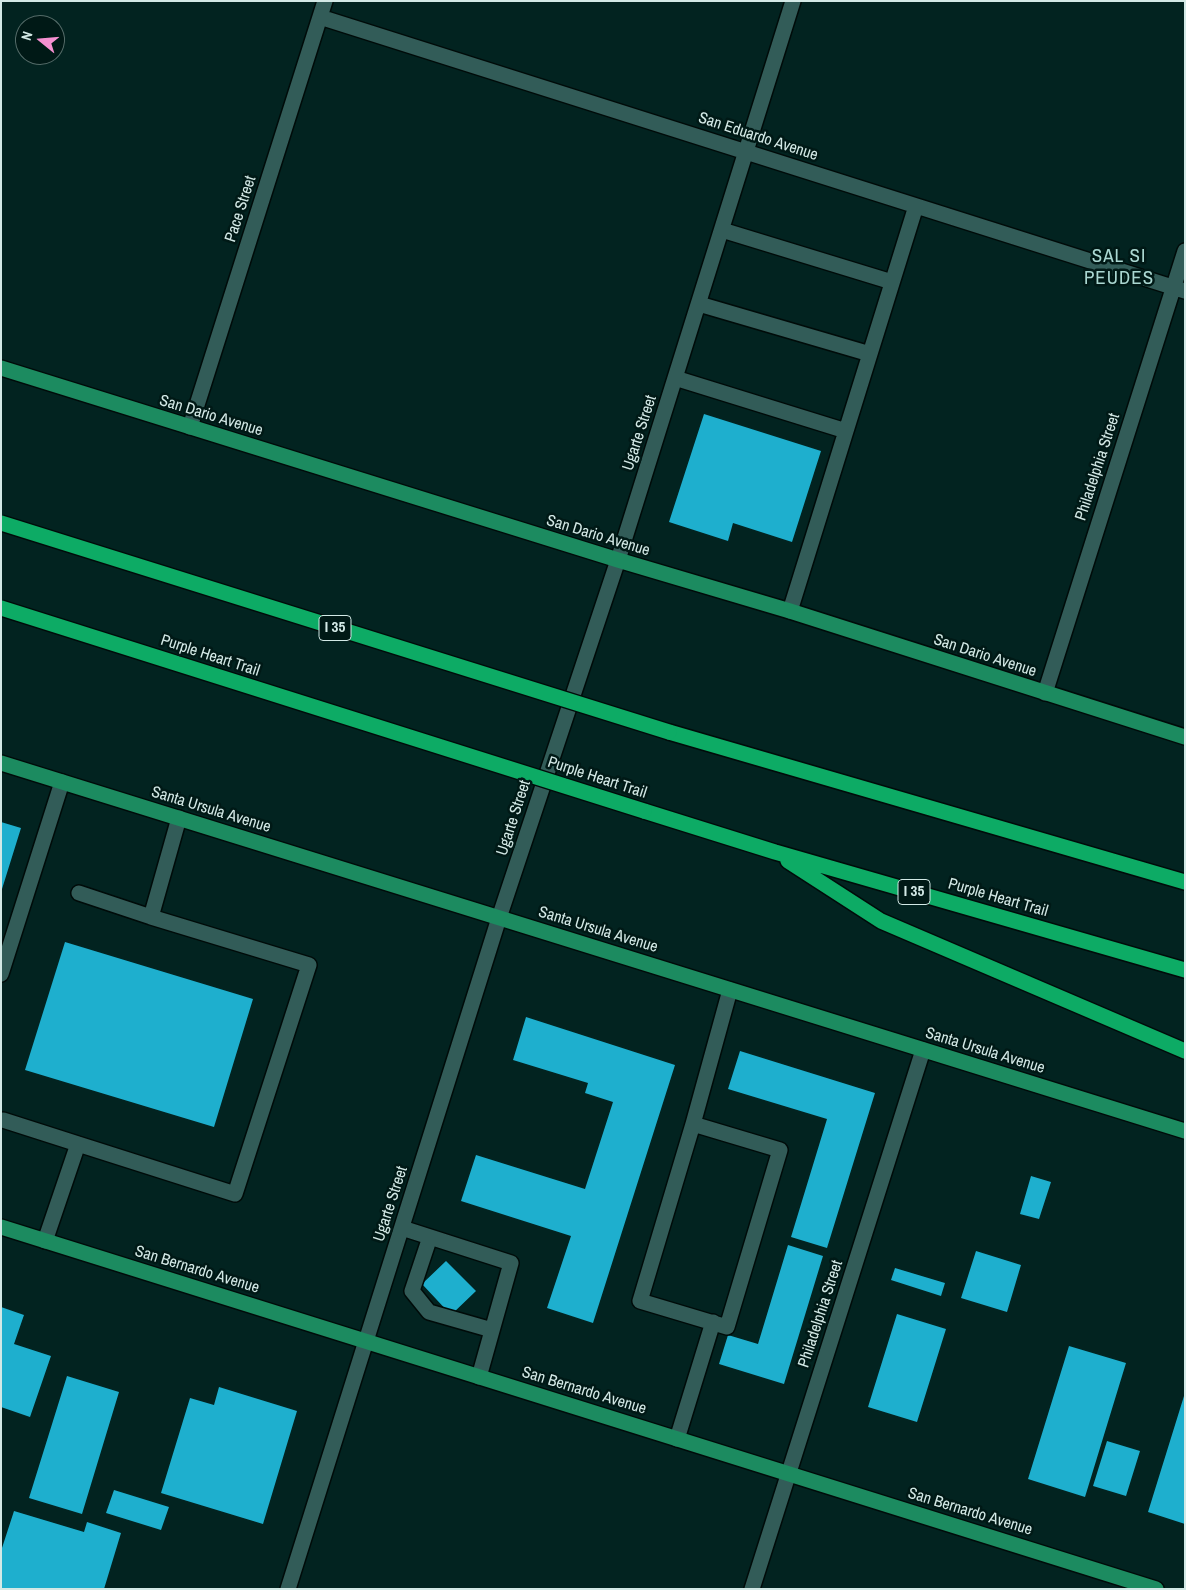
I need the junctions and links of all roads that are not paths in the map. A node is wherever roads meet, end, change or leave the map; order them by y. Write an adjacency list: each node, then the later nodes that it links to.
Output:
1 (325, 1): 3 (street, Pace Street)
2 (793, 1): 4 (street, Ugarte Street)
3 (320, 17): 4 (street, San Eduardo Avenue); 14 (street, Pace Street)
4 (747, 152): 5 (street, San Eduardo Avenue); 6 (street, Ugarte Street)
5 (916, 206): 8 (street); 9 (street, San Eduardo Avenue)
6 (722, 230): 8 (street); 10 (street, Ugarte Street)
7 (1185, 251): 9 (street, Philadelphia Street)
8 (892, 282): 11 (street)
9 (1179, 289): 20 (street, Philadelphia Street)
10 (698, 304): 11 (street); 13 (street, Ugarte Street)
11 (870, 354): 15 (street)
12 (1, 368): 14 (main road, San Dario Avenue)
13 (675, 378): 15 (street); 17 (street, Ugarte Street)
14 (190, 427): 17 (main road, San Dario Avenue)
15 (846, 431): 19 (street)
16 (1, 523): 26 (highway, I 35, bridge)
17 (618, 560): 19 (main road, San Dario Avenue); 29 (street, Ugarte Street)
18 (1, 608): 25 (highway, Purple Heart Trail / I 35, bridge)
19 (790, 611): 20 (main road, San Dario Avenue)
20 (1045, 693): 21 (main road, San Dario Avenue)
21 (1185, 737)
22 (1, 763): 23 (main road, Santa Ursula Avenue)
23 (62, 782): 24 (main road, Santa Ursula Avenue); 31 (street)
24 (179, 818): 28 (street); 29 (main road, Santa Ursula Avenue)
25 (774, 852): 30 (highway, Purple Heart Trail / I 35); 34 (highway)
26 (1185, 881)
27 (79, 893): 28 (street)
28 (151, 917): 38 (street)
29 (499, 918): 32 (main road, Santa Ursula Avenue); 40 (street, Ugarte Street)
30 (1185, 970)
31 (1, 974)
32 (730, 990): 33 (main road, Santa Ursula Avenue); 36 (street)
33 (923, 1050): 37 (main road, Santa Ursula Avenue); 48 (street, Philadelphia Street)
34 (1185, 1051)
35 (3, 1120): 38 (street)
36 (693, 1124): 43 (street); 43 (street)
37 (1185, 1131)
38 (78, 1144): 42 (street)
39 (1, 1227): 42 (main road, San Bernardo Avenue)
40 (402, 1228): 41 (street); 45 (street, Ugarte Street)
41 (430, 1237): 44 (street); 44 (street)
42 (45, 1241): 45 (main road, San Bernardo Avenue)
43 (713, 1322): 47 (street)
44 (492, 1330): 46 (street)
45 (366, 1342): 46 (main road, San Bernardo Avenue); 49 (street, Ugarte Street)
46 (478, 1377): 47 (main road, San Bernardo Avenue)
47 (677, 1439): 48 (main road, San Bernardo Avenue)
48 (788, 1474): 50 (street, Philadelphia Street); 51 (main road, San Bernardo Avenue)
49 (288, 1589)
50 (752, 1589)
51 (1156, 1589)

